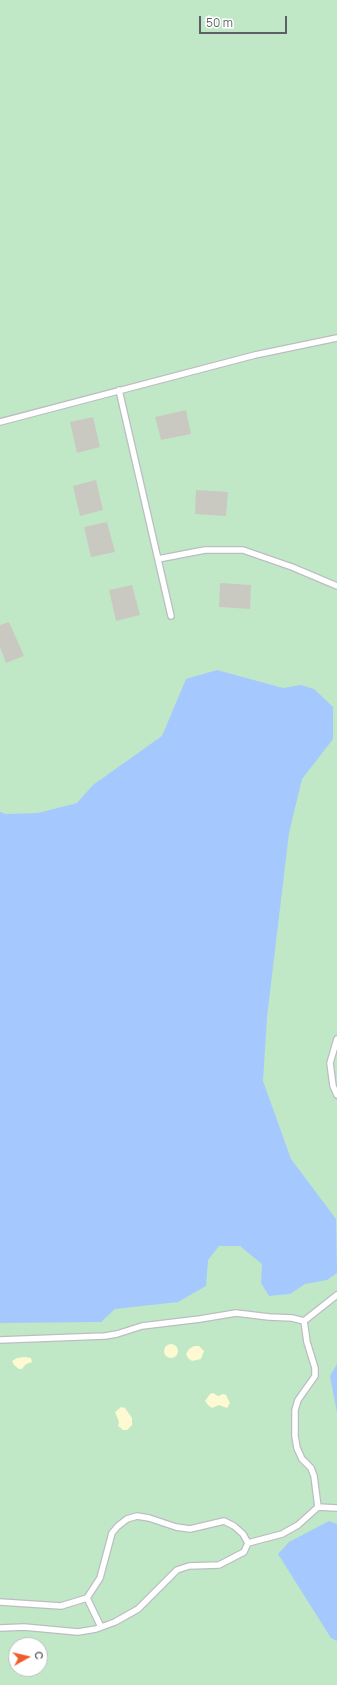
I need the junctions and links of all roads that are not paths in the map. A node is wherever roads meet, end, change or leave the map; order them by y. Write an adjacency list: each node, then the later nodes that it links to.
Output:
1 (337, 338): 2 (lane)
2 (119, 390): 3 (lane); 4 (lane)
3 (0, 422)
4 (158, 559): 5 (lane); 6 (lane)
5 (337, 586)
6 (171, 616)
7 (337, 1039): 8 (lane)
8 (337, 1095)
9 (337, 1295): 10 (lane)
10 (304, 1321): 11 (lane); 12 (lane)
11 (0, 1340)
12 (318, 1507): 13 (lane); 14 (lane)
13 (337, 1508)
14 (248, 1543): 15 (lane); 17 (lane)
15 (87, 1598): 16 (lane); 17 (lane)
16 (0, 1602)
17 (101, 1627): 18 (lane)
18 (0, 1628)

